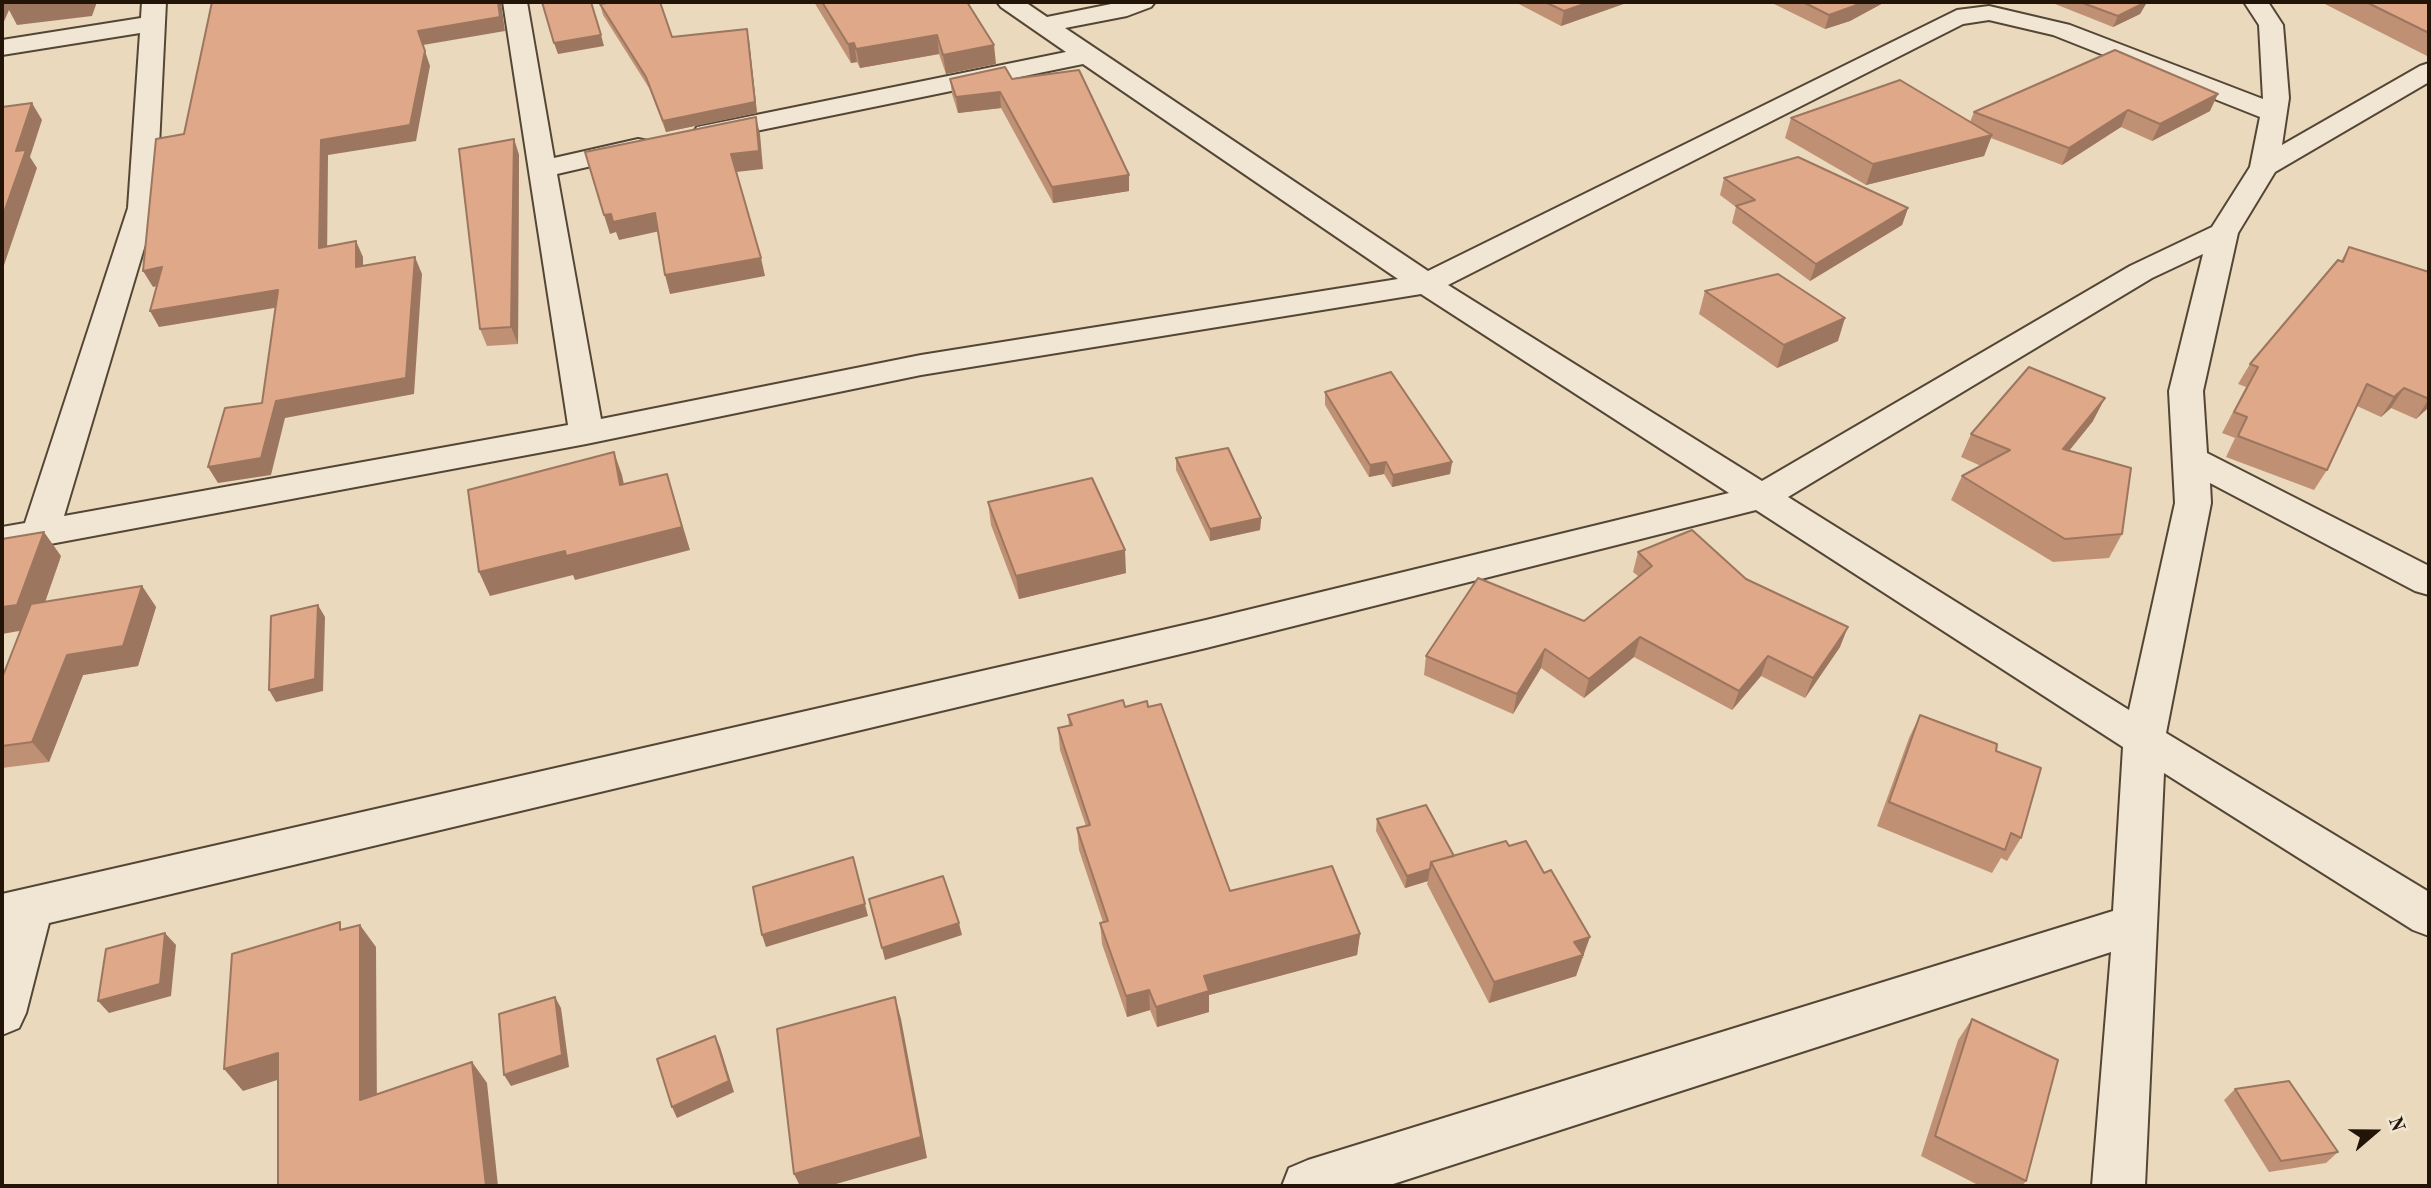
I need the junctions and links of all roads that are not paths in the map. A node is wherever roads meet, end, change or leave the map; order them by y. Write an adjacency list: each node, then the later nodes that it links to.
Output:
1 (514, 2): 12 (street)
2 (1009, 2): 6 (street)
3 (1143, 2): 6 (street)
4 (2256, 2): 10 (street)
5 (153, 13): 7 (street); 18 (street)
6 (1044, 25): 8 (street)
7 (2, 47)
8 (1089, 55): 12 (street); 14 (street)
9 (2423, 81): 11 (street)
10 (2274, 113): 11 (street); 14 (street)
11 (2264, 167): 13 (street)
12 (541, 169): 15 (street)
13 (2223, 233): 16 (street); 17 (street)
14 (1426, 284): 15 (street); 17 (street)
15 (586, 433): 18 (street)
16 (2191, 459): 20 (street); 21 (street)
17 (1761, 497): 21 (street); 22 (street)
18 (41, 532): 19 (street)
19 (2, 540)
20 (2429, 582)
21 (2144, 740): 23 (street); 24 (street)
22 (16, 911): 25 (street)
23 (2429, 916)
24 (2136, 924): 26 (street); 27 (street)
25 (2, 1013)
26 (1308, 1186)
27 (2119, 1186)

